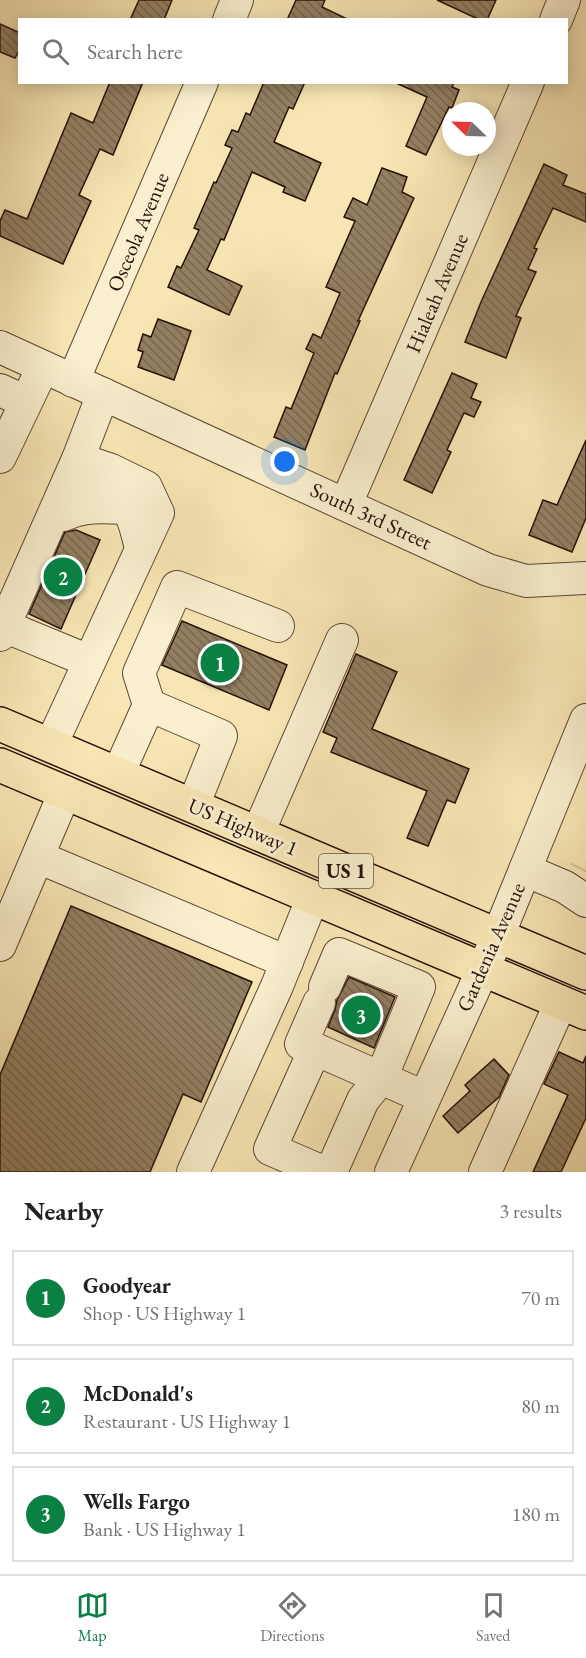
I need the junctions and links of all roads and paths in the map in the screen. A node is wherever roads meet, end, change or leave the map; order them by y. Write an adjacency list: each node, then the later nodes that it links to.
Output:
1 (237, 0): 3 (street)
2 (564, 0): 4 (street)
3 (230, 18)
4 (557, 18)
5 (201, 84): 9 (street, Osceola Avenue)
6 (527, 84): 14 (street, Hialeah Avenue)
7 (0, 346): 8 (street, South 3rd Street)
8 (43, 367): 9 (street, South 3rd Street); 11 (street)
9 (73, 381): 10 (street, South 3rd Street)
10 (104, 394): 13 (street); 14 (street, South 3rd Street)
11 (13, 396): 12 (street)
12 (0, 458)
13 (78, 459): 15 (street); 17 (street)
14 (346, 504): 16 (street, South 3rd Street)
15 (141, 548): 17 (street); 20 (street)
16 (586, 578)
17 (4, 626): 20 (street)
18 (278, 626): 21 (street)
19 (342, 640): 31 (street)
20 (89, 661): 24 (street)
21 (149, 705): 28 (street); 30 (street)
22 (586, 720): 26 (street, Gardenia Avenue)
23 (0, 724): 24 (main road, US Highway 1 / US 1)
24 (51, 746): 25 (main road); 28 (main road, US Highway 1 / US 1)
25 (0, 754)
26 (579, 755): 33 (street, Gardenia Avenue)
27 (0, 765): 29 (main road, US Highway 1 / US 1)
28 (125, 777): 29 (main road); 30 (main road, US Highway 1 / US 1)
29 (65, 792): 32 (street); 35 (main road, US Highway 1 / US 1)
30 (193, 806): 31 (main road, US Highway 1 / US 1)
31 (258, 833): 36 (main road, US Highway 1 / US 1)
32 (38, 857): 37 (street); 38 (street)
33 (525, 870): 34 (street); 36 (street, Gardenia Avenue)
34 (579, 887)
35 (314, 897): 38 (street); 39 (main road, US Highway 1 / US 1)
36 (498, 936): 39 (street, Gardenia Avenue); 40 (main road, US Highway 1 / US 1)
37 (0, 945)
38 (287, 962): 45 (street)
39 (482, 969): 41 (main road, US Highway 1 / US 1); 44 (street, Gardenia Avenue)
40 (586, 973)
41 (573, 1008): 49 (street)
42 (315, 1049): 43 (street); 43 (street); 46 (street)
43 (381, 1078): 44 (street); 47 (street)
44 (424, 1098): 48 (street, Gardenia Avenue)
45 (193, 1172)
46 (323, 1172)
47 (331, 1172)
48 (391, 1172)
49 (485, 1172)

